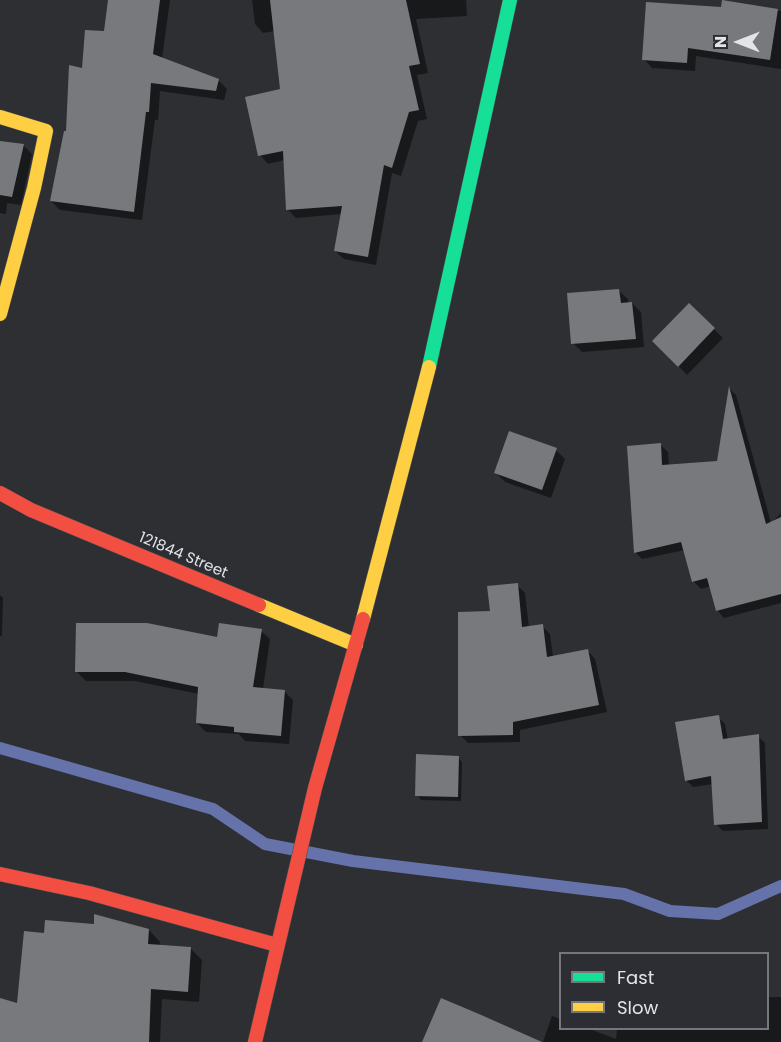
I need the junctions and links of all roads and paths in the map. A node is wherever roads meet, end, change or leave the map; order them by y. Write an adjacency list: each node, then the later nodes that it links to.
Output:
1 (510, 0): 5 (street)
2 (0, 117): 3 (street)
3 (0, 314)
4 (0, 493): 5 (street, 121844 Street)
5 (356, 645): 7 (street)
6 (0, 874): 7 (street)
7 (277, 945): 8 (street)
8 (255, 1042)

